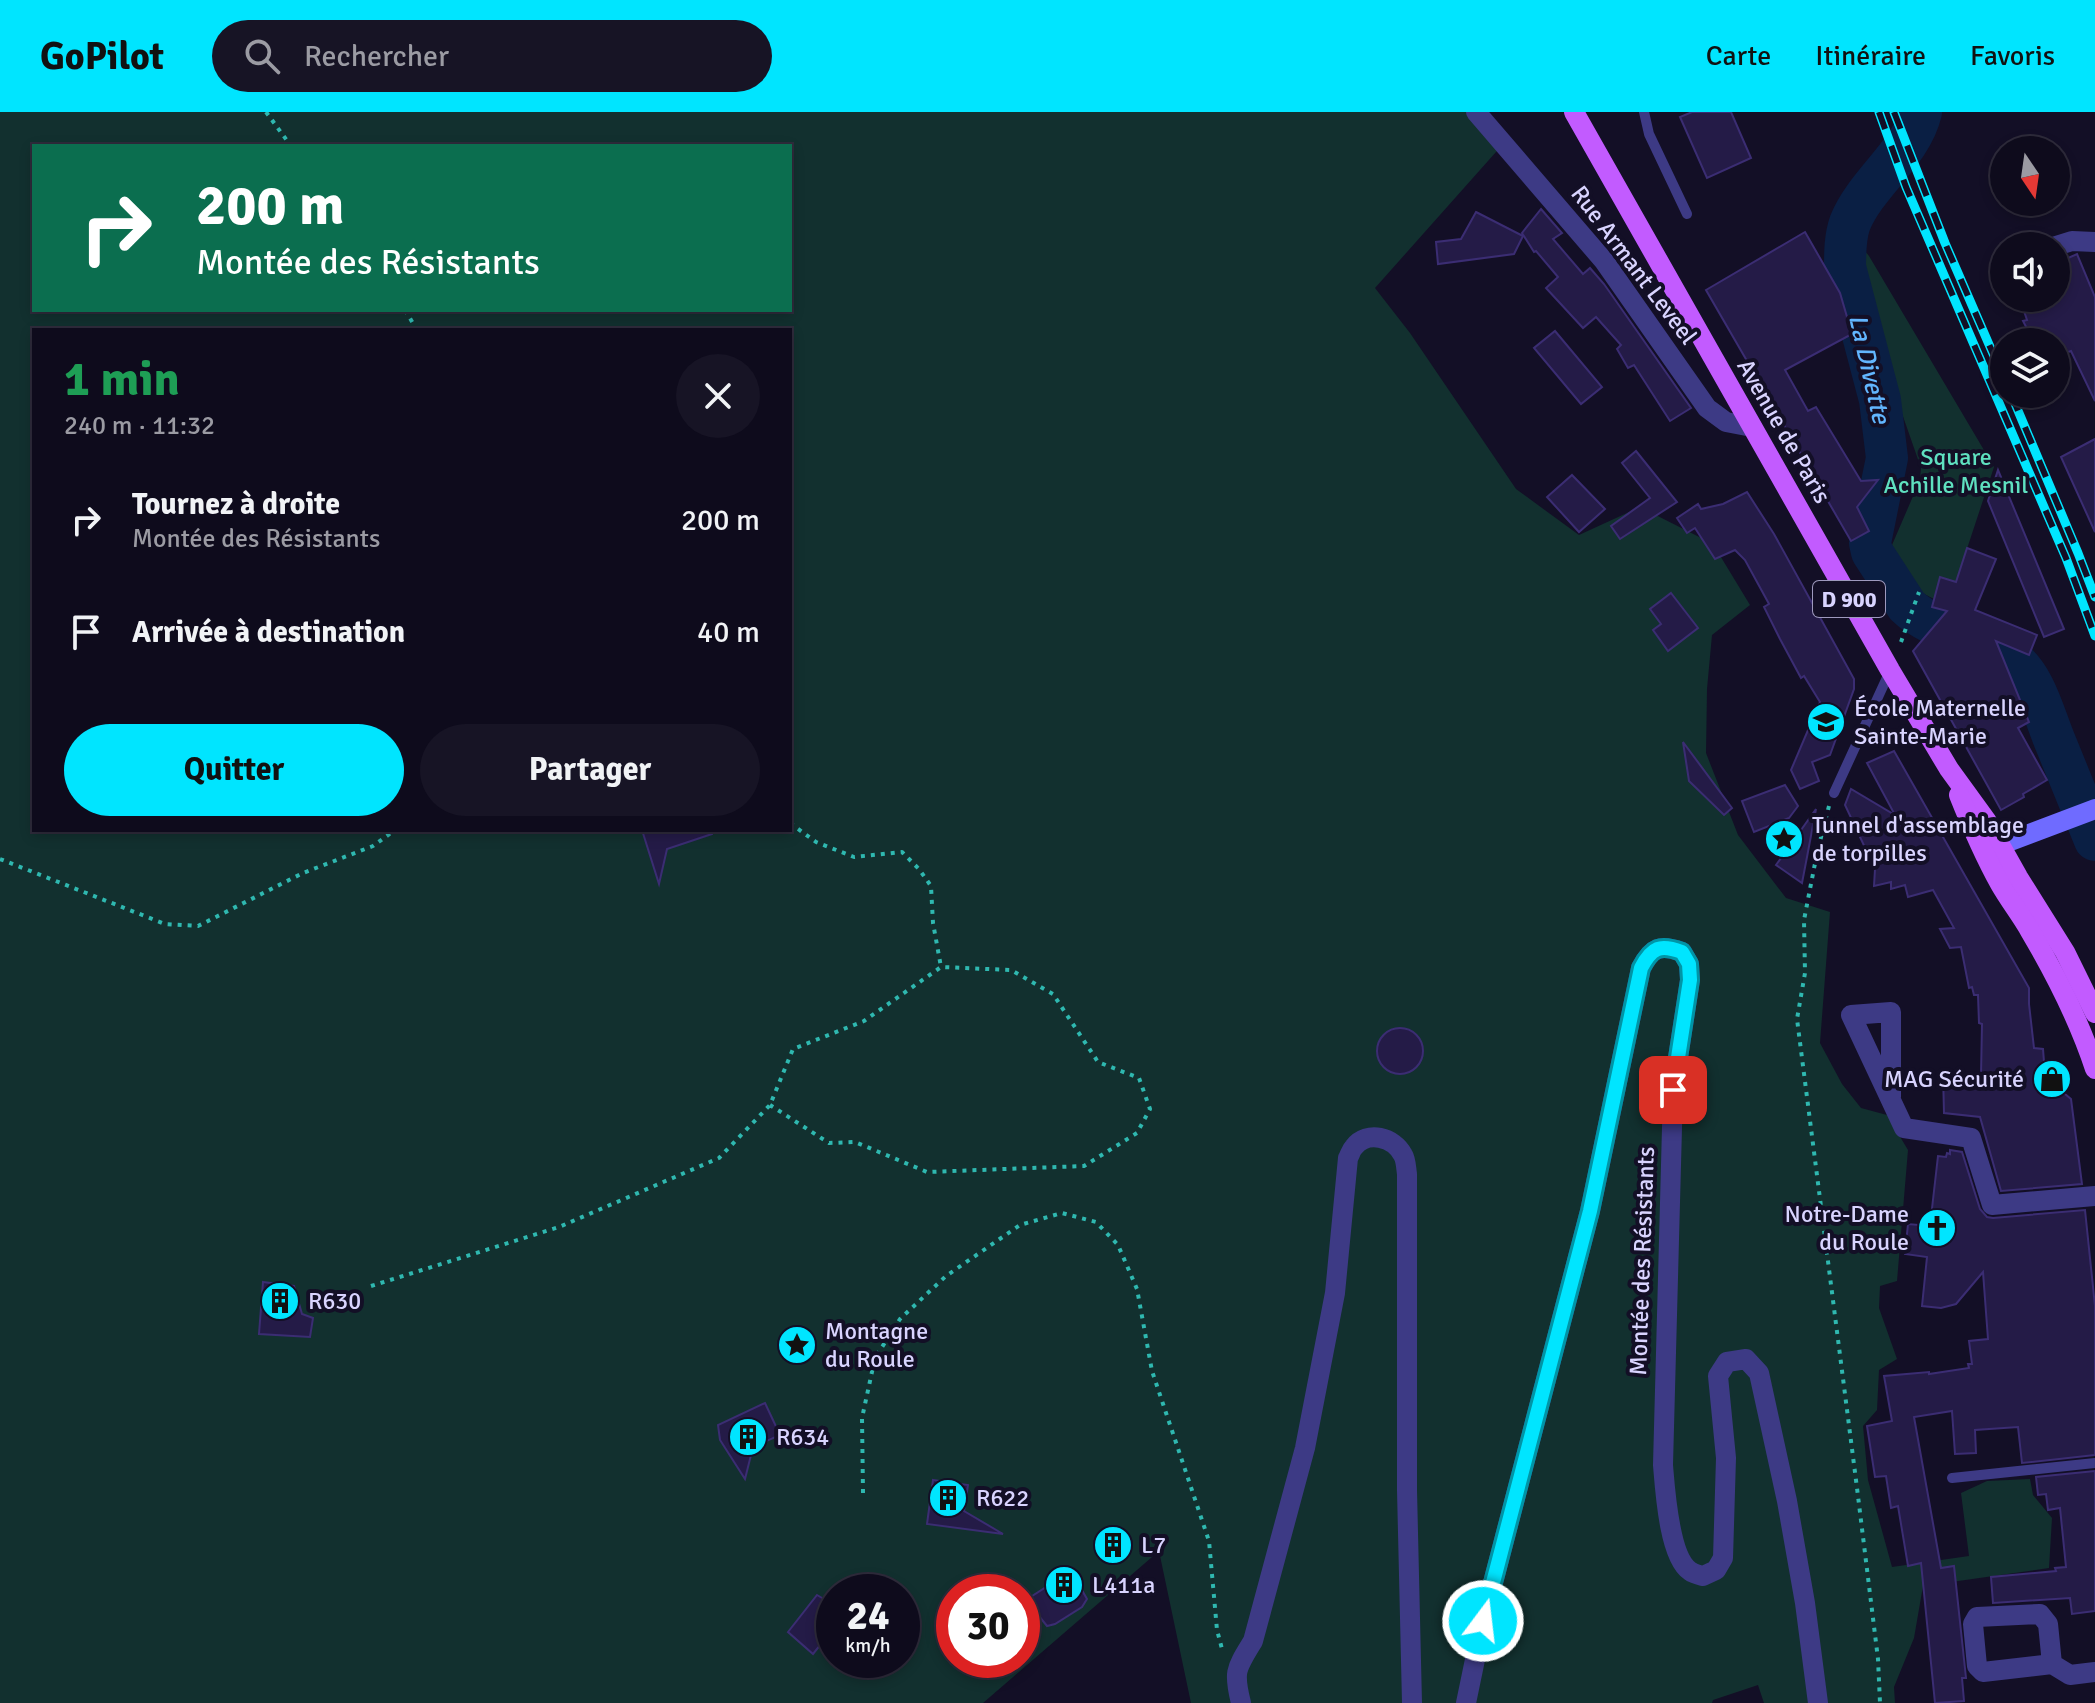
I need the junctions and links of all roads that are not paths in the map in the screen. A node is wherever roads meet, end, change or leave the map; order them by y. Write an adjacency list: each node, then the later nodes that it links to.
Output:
1 (1644, 112): 4 (lane)
2 (1576, 113): 7 (main road, Avenue de Paris / D 900)
3 (1479, 115): 7 (street, Rue Armant Leveel)
4 (1687, 214)
5 (2070, 242): 6 (street)
6 (2095, 242)
7 (1752, 427): 8 (main road, Avenue de Paris / D 900)
8 (1890, 670): 9 (lane); 11 (main road, Avenue de Paris / D 900)
9 (1834, 793)
10 (2095, 809): 11 (street)
11 (1992, 848): 12 (main road, Avenue de Paris / D 900); 13 (main road, Avenue de Paris / D 900)
12 (2095, 1013)
13 (2095, 1069)
14 (1891, 1097): 15 (street)
15 (2095, 1196)
16 (2095, 1463): 17 (lane)
17 (1952, 1478)
18 (2052, 1664): 19 (street)
19 (2095, 1672)
20 (1241, 1703): 21 (street)
21 (1412, 1703)
22 (1466, 1703): 23 (street, Montée des Résistants)
23 (1818, 1703)

